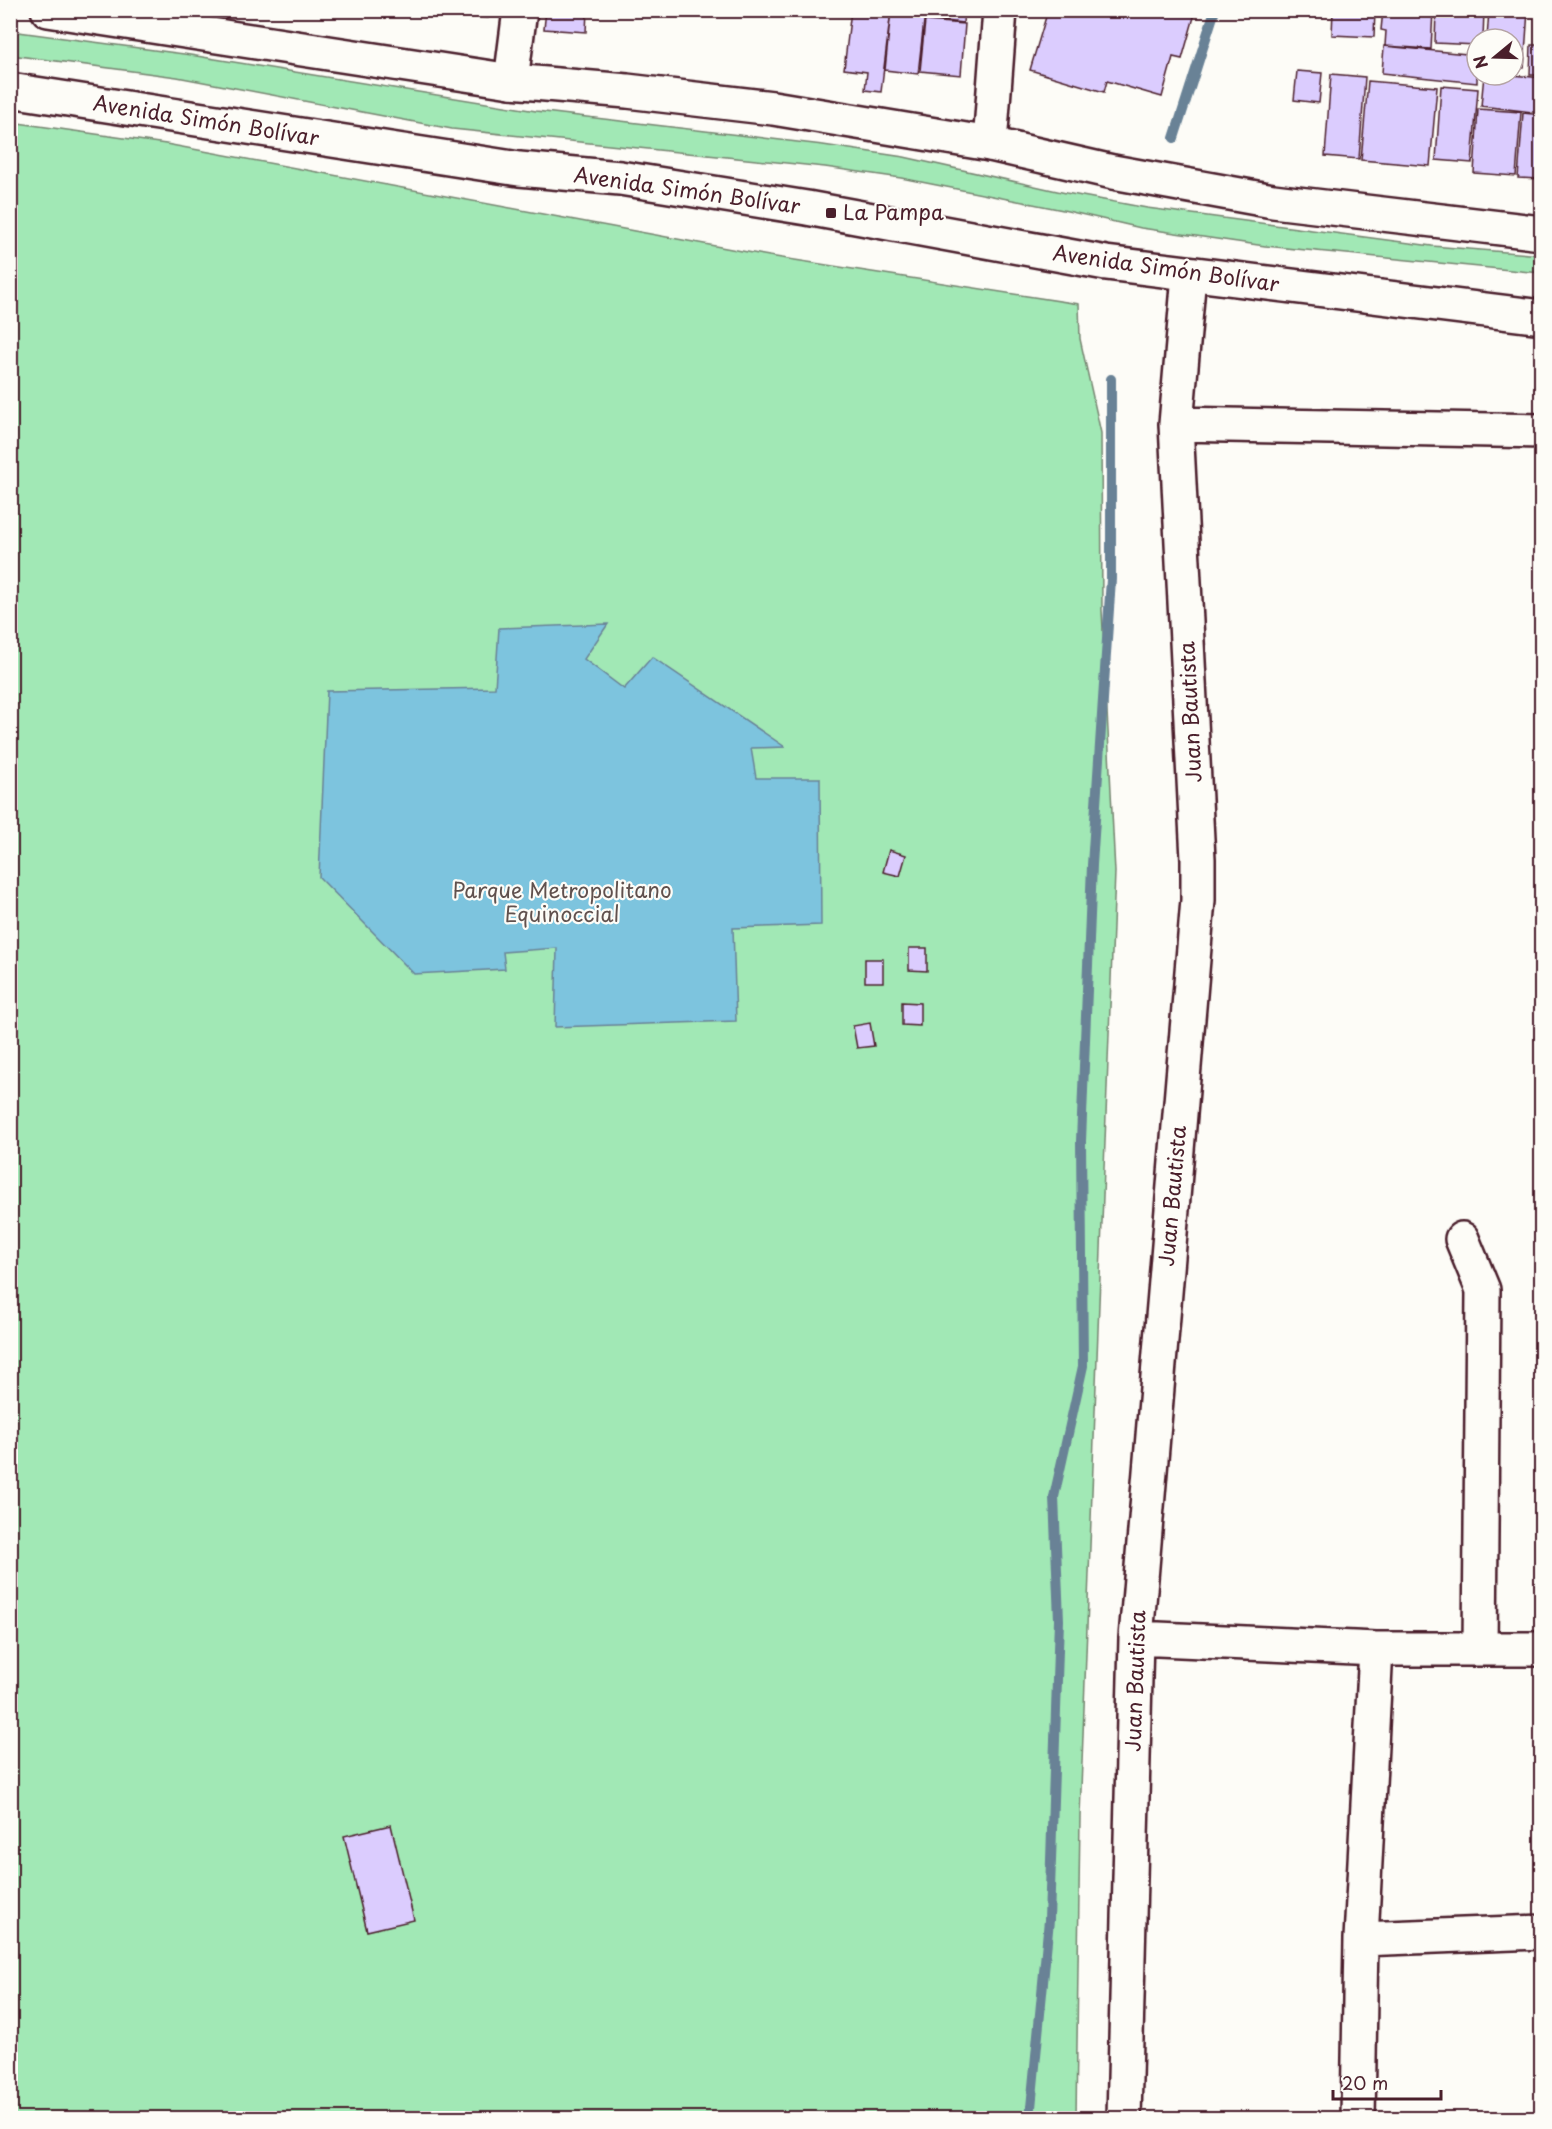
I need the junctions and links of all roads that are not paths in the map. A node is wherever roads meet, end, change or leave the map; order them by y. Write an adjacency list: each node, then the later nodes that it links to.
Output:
1 (48, 10): 4 (main road)
2 (520, 10): 4 (main road)
3 (1000, 10): 6 (main road)
4 (511, 81): 6 (main road)
5 (10, 90): 8 (main road, Avenida Simón Bolívar)
6 (990, 144): 7 (main road)
7 (1542, 233)
8 (1189, 275): 9 (main road, Avenida Simón Bolívar); 10 (main road, Juan Bautista)
9 (1542, 317)
10 (1176, 424): 11 (main road); 13 (main road, Juan Bautista)
11 (1542, 431)
12 (1462, 1239): 15 (main road)
13 (1136, 1638): 14 (main road); 19 (main road, Juan Bautista)
14 (1376, 1649): 15 (main road); 18 (main road)
15 (1480, 1649): 16 (main road)
16 (1542, 1649)
17 (1542, 1932): 18 (main road)
18 (1361, 1938): 20 (main road)
19 (1124, 2118)
20 (1358, 2118)

